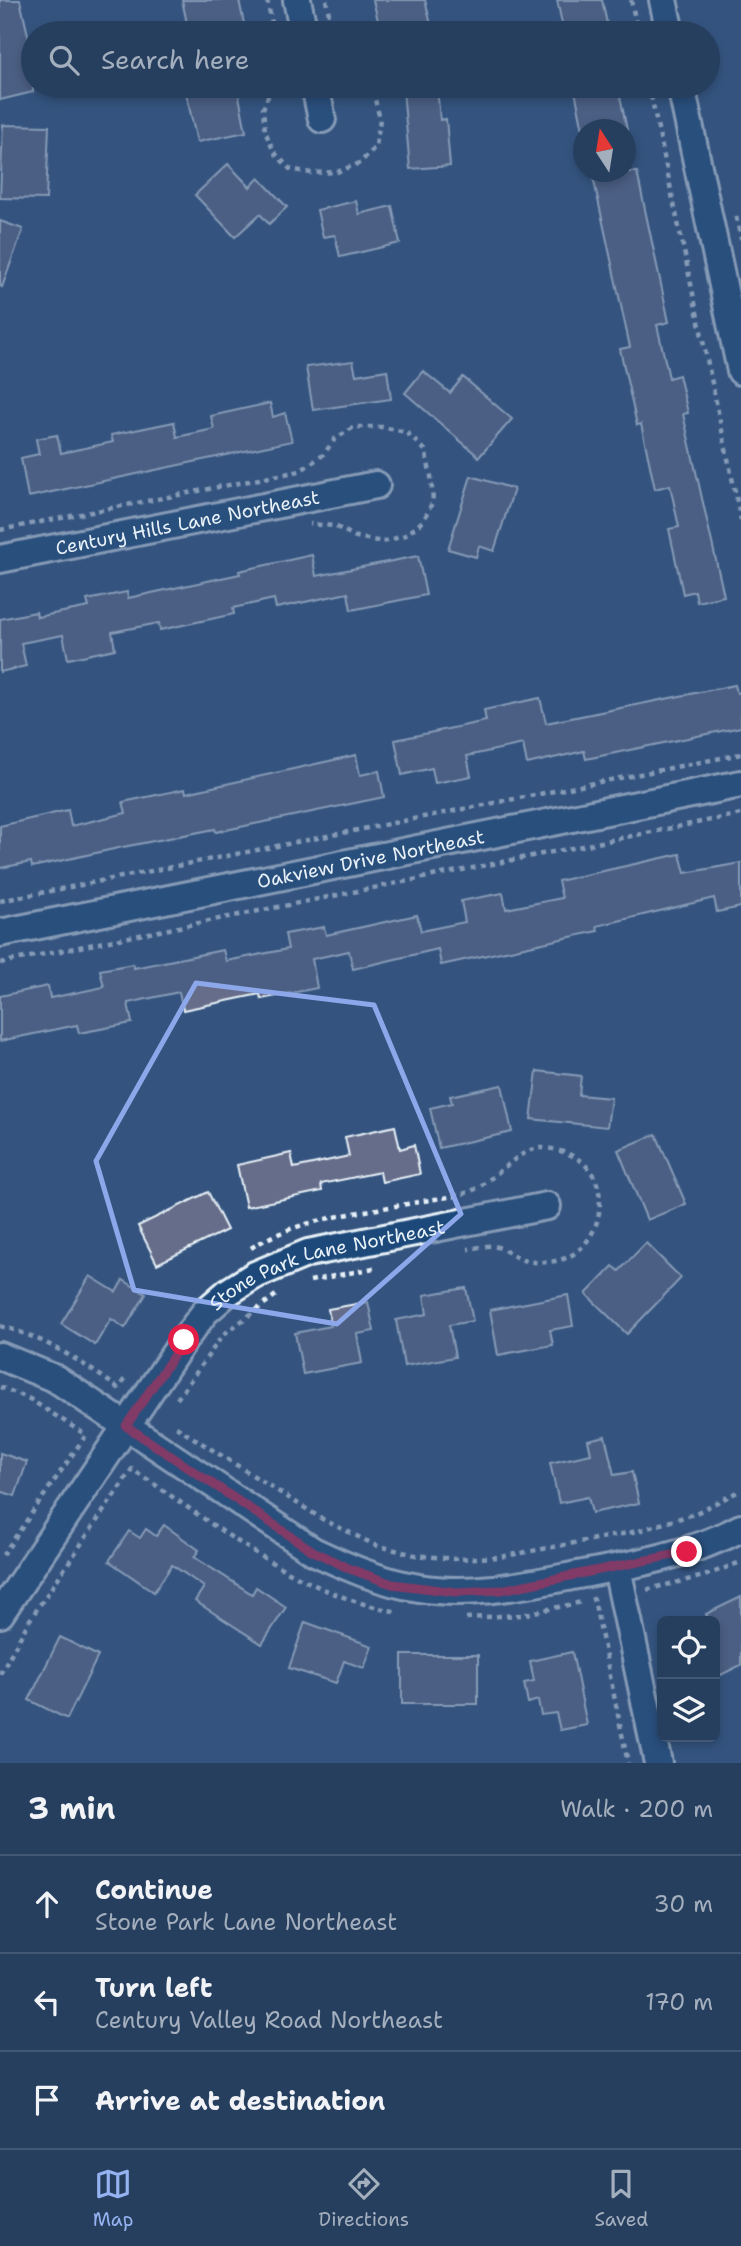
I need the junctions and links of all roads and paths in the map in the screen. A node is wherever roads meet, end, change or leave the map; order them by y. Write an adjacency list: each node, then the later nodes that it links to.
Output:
1 (267, 0): 6 (path)
2 (297, 0): 7 (street)
3 (326, 0): 8 (path)
4 (631, 0): 9 (path)
5 (663, 0): 10 (street)
6 (271, 21)
7 (301, 21)
8 (330, 21)
9 (635, 21)
10 (667, 21)
11 (318, 98): 14 (street)
12 (652, 98): 17 (path)
13 (684, 98): 15 (street)
14 (323, 119)
15 (741, 371)
16 (376, 485): 18 (street, Century Hills Lane Northeast)
17 (741, 520)
18 (0, 559)
19 (741, 754): 22 (path)
20 (741, 783): 23 (street, Oakview Drive Northeast)
21 (741, 814): 24 (path)
22 (0, 901)
23 (0, 933)
24 (0, 963)
25 (547, 1206): 28 (street, Stone Park Lane Northeast)
26 (0, 1356): 28 (street)
27 (0, 1387): 33 (path)
28 (126, 1426): 35 (street); 38 (street, Stone Park Lane Northeast)
29 (175, 1426): 31 (path)
30 (132, 1469): 39 (path)
31 (741, 1490)
32 (741, 1528): 35 (street)
33 (0, 1559)
34 (741, 1562): 36 (path)
35 (617, 1567): 41 (street)
36 (649, 1589)
37 (594, 1599): 40 (path)
38 (0, 1614)
39 (0, 1674)
40 (628, 1763)
41 (658, 1763)

